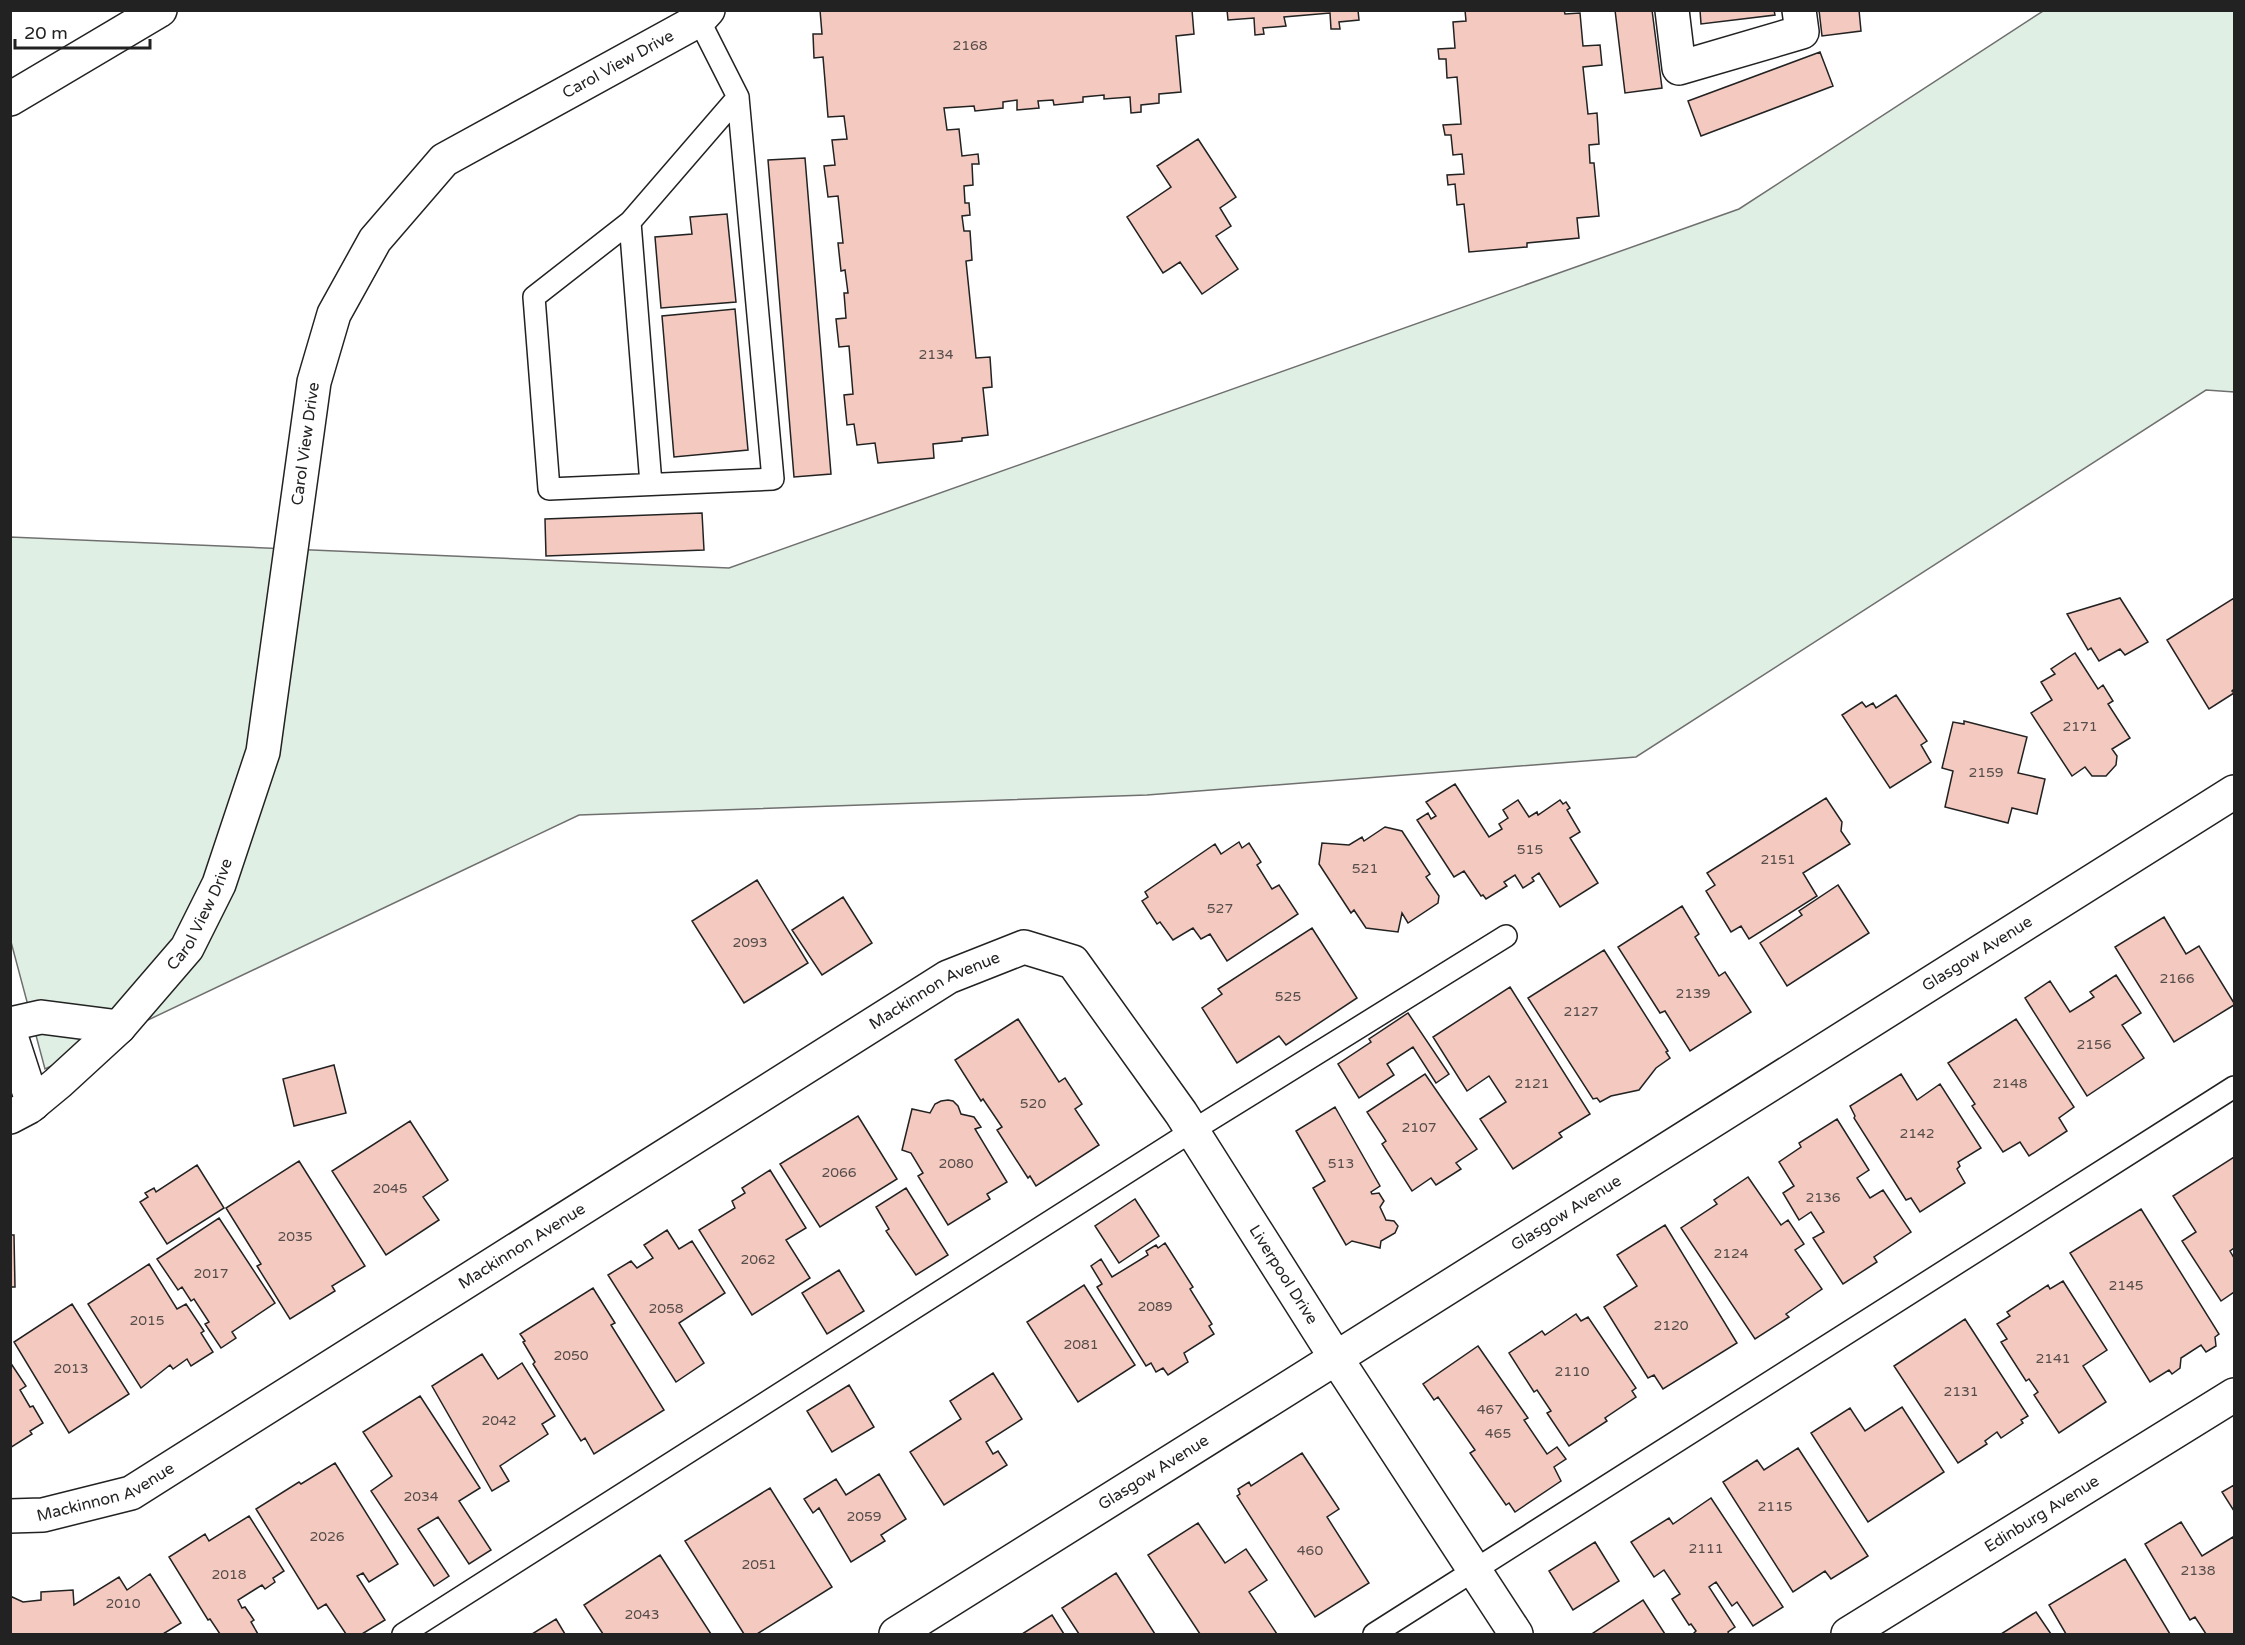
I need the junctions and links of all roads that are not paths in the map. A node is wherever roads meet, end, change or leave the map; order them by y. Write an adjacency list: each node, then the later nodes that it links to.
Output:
1 (160, 10): 6 (main road)
2 (1672, 10): 3 (main road)
3 (1799, 10)
4 (703, 16): 5 (lane); 13 (main road, Carol View Drive)
5 (738, 97): 7 (lane); 8 (lane)
6 (10, 99)
7 (630, 222): 8 (lane); 8 (lane)
8 (651, 484)
9 (2235, 792): 18 (main road, Glasgow Avenue)
10 (1506, 936): 17 (lane)
11 (1024, 947): 17 (main road, Liverpool Drive); 20 (main road, Mackinnon Avenue)
12 (10, 1024): 13 (main road)
13 (118, 1027): 16 (main road, Carol View Drive)
14 (10, 1034): 16 (main road)
15 (2235, 1087): 21 (lane)
16 (22, 1110)
17 (1192, 1131): 18 (main road, Liverpool Drive); 22 (lane)
18 (1336, 1359): 21 (main road, Liverpool Drive); 23 (main road, Glasgow Avenue)
19 (2235, 1395): 26 (main road, Edinburg Avenue)
20 (10, 1516)
21 (1473, 1570): 24 (lane); 25 (main road, Liverpool Drive)
22 (403, 1635)
23 (896, 1635)
24 (1374, 1635)
25 (1516, 1635)
26 (1848, 1635)

